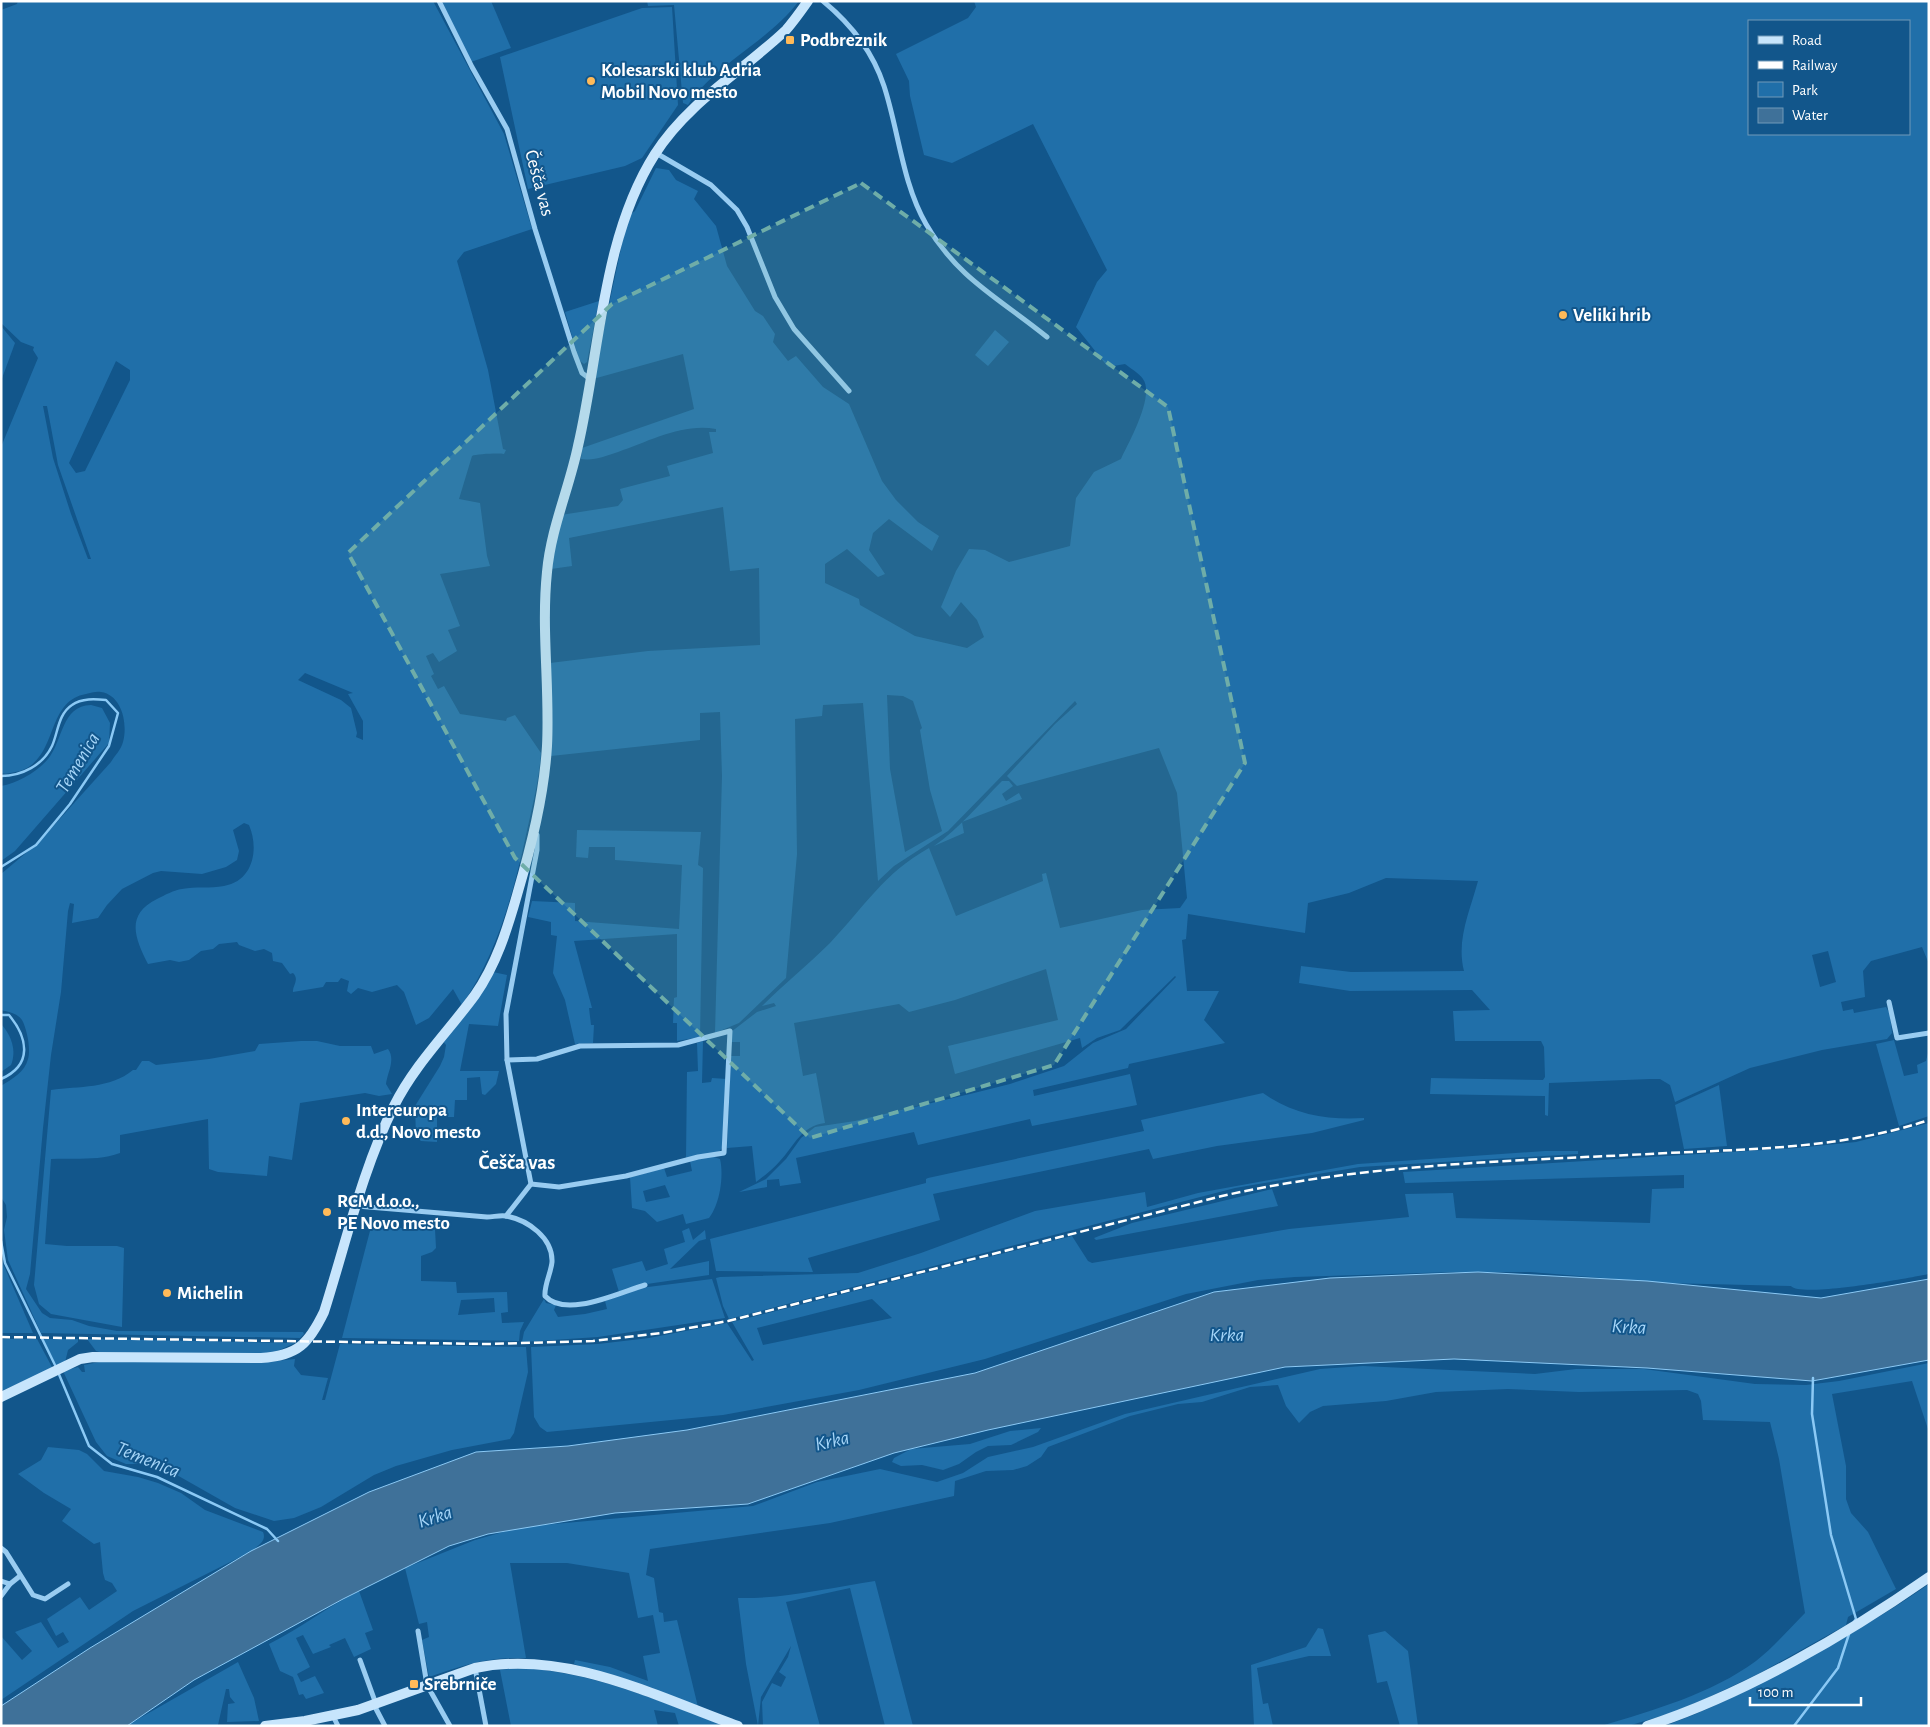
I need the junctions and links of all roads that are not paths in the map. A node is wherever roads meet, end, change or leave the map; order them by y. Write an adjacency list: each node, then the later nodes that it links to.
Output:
1 (439, 1): 6 (street, Češča vas)
2 (808, 1): 4 (street)
3 (823, 1): 5 (street)
4 (656, 152): 6 (street); 7 (street)
5 (1047, 336)
6 (590, 380): 8 (street)
7 (849, 391)
8 (537, 812): 11 (street); 13 (street)
9 (1889, 1002): 10 (street)
10 (1929, 1033)
11 (507, 1060): 12 (street); 12 (street)
12 (531, 1184): 14 (street)
13 (357, 1206): 14 (street); 16 (street)
14 (506, 1216): 15 (street)
15 (645, 1285)
16 (1, 1397)
17 (1, 1548): 18 (street)
18 (20, 1576): 21 (street); 22 (street)
19 (1929, 1577): 35 (street)
20 (1, 1581): 21 (street)
21 (10, 1584): 23 (street)
22 (68, 1584)
23 (1, 1596)
24 (418, 1631): 27 (street)
25 (360, 1660): 28 (street)
26 (475, 1668): 27 (street); 33 (street); 34 (street)
27 (428, 1685): 28 (street); 32 (street)
28 (375, 1704): 29 (street); 31 (street)
29 (335, 1721): 30 (street)
30 (265, 1726)
31 (385, 1726)
32 (450, 1726)
33 (486, 1726)
34 (738, 1726)
35 (1647, 1726)

